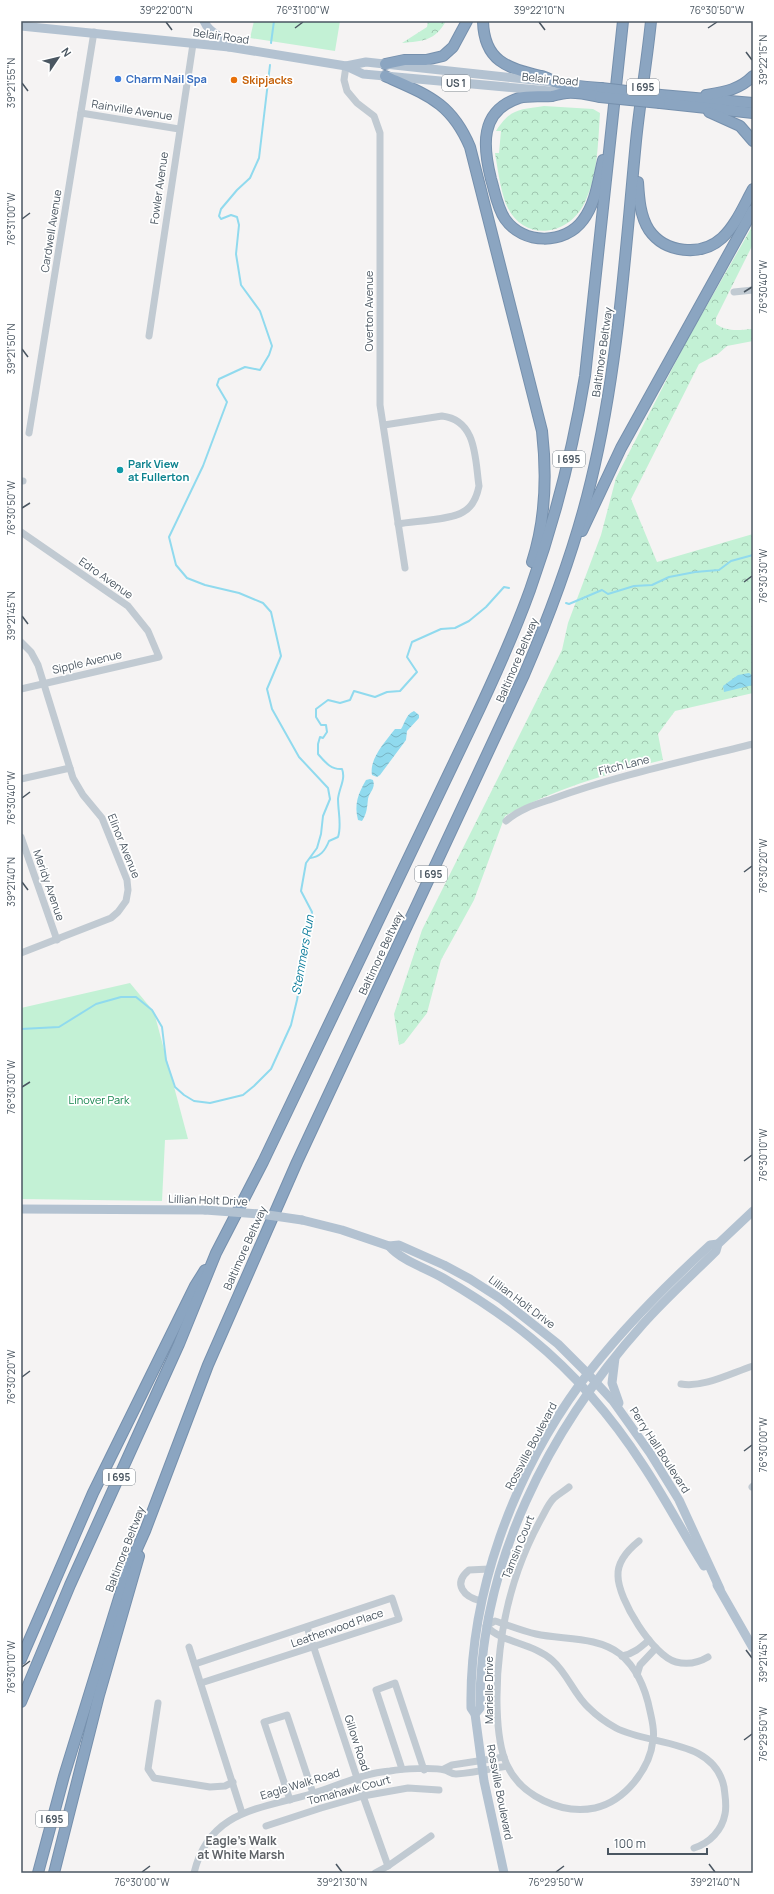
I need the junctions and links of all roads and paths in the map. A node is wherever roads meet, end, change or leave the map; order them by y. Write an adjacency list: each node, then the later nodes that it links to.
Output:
1 (204, 21): 11 (main road)
2 (467, 21): 12 (highway)
3 (483, 21): 16 (highway)
4 (623, 21): 25 (highway, Baltimore Beltway / I 695)
5 (651, 21): 9 (highway, Baltimore Beltway / I 695)
6 (654, 21): 9 (highway)
7 (21, 26): 8 (main road, Belair Road / US 1)
8 (94, 32): 10 (main road, Belair Road / US 1); 23 (street, Cardwell Avenue)
9 (650, 34): 27 (highway, Baltimore Beltway / I 695)
10 (193, 44): 11 (main road, Belair Road / US 1); 26 (street, Fowler Avenue)
11 (229, 47): 13 (main road, Belair Road / US 1)
12 (385, 64): 13 (main road, Belair Road / US 1); 16 (main road, Belair Road / US 1)
13 (346, 66): 14 (main road, Belair Road / US 1); 34 (street, Overton Avenue)
14 (386, 76): 17 (main road, Belair Road / US 1); 45 (highway)
15 (753, 76): 19 (highway)
16 (557, 83): 18 (highway, Belair Road / US 1)
17 (568, 92): 18 (highway, Belair Road / US 1); 25 (highway)
18 (601, 93): 20 (highway, Belair Road / US 1, bridge)
19 (692, 98): 20 (highway, Belair Road / US 1); 21 (highway, Belair Road / US 1)
20 (660, 99): 22 (highway, Belair Road / US 1)
21 (753, 103)
22 (698, 107): 24 (highway, Belair Road / US 1); 28 (highway)
23 (81, 113): 26 (street, Rainville Avenue); 35 (street, Cardwell Avenue)
24 (753, 113)
25 (611, 127): 45 (highway, Baltimore Beltway / I 695)
26 (179, 129): 33 (street, Fowler Avenue)
27 (636, 140): 29 (highway); 38 (highway, Baltimore Beltway / I 695)
28 (753, 141)
29 (753, 189)
30 (753, 210): 38 (highway)
31 (753, 290): 32 (street)
32 (734, 292)
33 (149, 336)
34 (384, 425): 36 (street, Overton Avenue); 36 (street)
35 (29, 433)
36 (398, 524): 39 (street, Overton Avenue)
37 (21, 532): 41 (street, Edro Avenue)
38 (568, 562): 68 (highway, Baltimore Beltway / I 695)
39 (405, 568)
40 (21, 642): 42 (street, Elinor Avenue)
41 (159, 657): 42 (street, Sipple Avenue)
42 (44, 684): 43 (street, Sipple Avenue); 46 (street, Elinor Avenue)
43 (21, 689)
44 (753, 744): 48 (street, Fitch Lane)
45 (458, 755): 56 (highway, Baltimore Beltway / I 695)
46 (70, 768): 47 (street); 50 (street, Elinor Avenue)
47 (21, 778)
48 (506, 821)
49 (21, 836): 50 (street, Meridy Avenue)
50 (57, 940): 51 (street, Elinor Avenue)
51 (21, 954)
52 (21, 1209): 55 (main road, Lillian Holt Drive, bridge)
53 (753, 1211): 54 (main road, Rossville Boulevard)
54 (718, 1244): 59 (main road, Rossville Boulevard); 61 (main road, Rossville Boulevard)
55 (389, 1246): 57 (main road, Lillian Holt Drive); 58 (main road, Lillian Holt Drive)
56 (216, 1253): 86 (highway); 90 (highway, Baltimore Beltway / I 695)
57 (487, 1290): 58 (main road); 61 (main road, Lillian Holt Drive)
58 (482, 1301): 63 (main road, Lillian Holt Drive)
59 (616, 1356): 62 (main road, Rossville Boulevard); 66 (main road)
60 (753, 1366): 64 (street)
61 (588, 1374): 62 (main road, Perry Hall Boulevard); 63 (main road, Rossville Boulevard)
62 (596, 1381): 65 (main road, Rossville Boulevard); 66 (main road, Perry Hall Boulevard)
63 (580, 1384): 65 (main road, Perry Hall Boulevard); 70 (main road, Rossville Boulevard)
64 (681, 1384)
65 (588, 1392): 71 (main road, Perry Hall Boulevard); 75 (main road, Rossville Boulevard)
66 (625, 1416): 71 (main road, Perry Hall Boulevard)
67 (569, 1487): 73 (street, Tamsin Court)
68 (145, 1531): 110 (highway, Baltimore Beltway / I 695); 111 (highway)
69 (639, 1541): 78 (street)
70 (489, 1569): 72 (main road, Rossville Boulevard); 72 (street)
71 (720, 1590): 83 (main road, Perry Hall Boulevard)
72 (481, 1601): 92 (main road, Rossville Boulevard)
73 (505, 1624): 75 (street); 76 (street); 77 (street, Marielle Drive)
74 (307, 1626): 81 (street, Gillow Road); 81 (street, Leatherwood Place); 87 (street, Leatherwood Place)
75 (486, 1626): 77 (street); 92 (main road, Rossville Boulevard)
76 (535, 1634): 80 (street); 84 (street)
77 (502, 1636): 80 (street); 94 (street, Marielle Drive)
78 (649, 1640): 82 (street); 84 (street)
79 (189, 1647): 87 (street)
80 (531, 1647): 93 (street)
81 (314, 1648): 89 (street, Leatherwood Place); 99 (street, Gillow Road)
82 (656, 1648): 85 (street); 88 (street)
83 (753, 1648)
84 (622, 1656): 88 (street)
85 (708, 1656)
86 (21, 1659)
87 (195, 1664): 89 (street)
88 (637, 1675): 93 (street)
89 (201, 1683): 100 (street)
90 (21, 1702)
91 (158, 1703): 100 (street)
92 (476, 1714): 95 (main road, Rossville Boulevard)
93 (654, 1739): 96 (street, Marielle Drive); 108 (street)
94 (504, 1757): 95 (street); 96 (street, Marielle Drive)
95 (481, 1765): 96 (street); 98 (street, Eagle Walk Road); 114 (main road, Rossville Boulevard)
96 (507, 1766)
97 (402, 1769): 98 (street, Eagle Walk Road); 98 (street); 99 (street, Eagle Walk Road)
98 (424, 1770)
99 (357, 1778): 102 (street, Eagle Walk Road); 103 (street, Gillow Road)
100 (233, 1782): 105 (street)
101 (439, 1790): 103 (street, Tomahawk Court)
102 (313, 1793): 104 (street, Eagle Walk Road); 104 (street)
103 (363, 1796): 106 (street, Tomahawk Court); 109 (street, Gillow Road)
104 (290, 1800): 105 (street, Eagle Walk Road)
105 (242, 1813): 112 (street, Eagle Walk Road)
106 (266, 1826)
107 (431, 1836): 109 (street)
108 (694, 1848)
109 (388, 1866): 113 (street)
110 (38, 1873)
111 (54, 1873)
112 (194, 1873)
113 (376, 1873)
114 (504, 1873)

